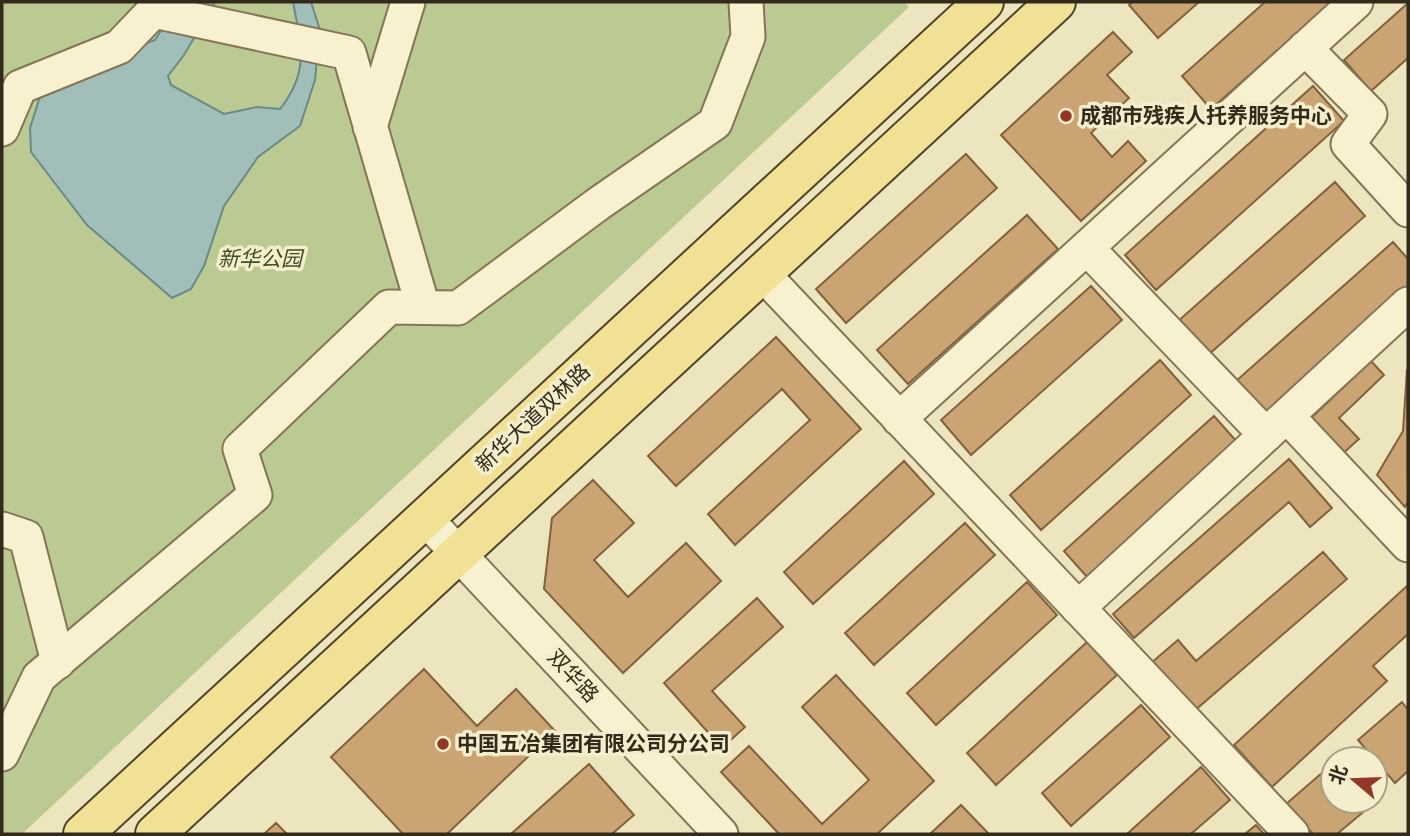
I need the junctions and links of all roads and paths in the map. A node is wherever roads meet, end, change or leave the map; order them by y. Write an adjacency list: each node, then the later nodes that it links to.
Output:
1 (408, 2): 8 (street)
2 (746, 2): 14 (street)
3 (984, 2): 17 (main road, 新华大道双林路)
4 (1056, 2): 12 (main road)
5 (1356, 2): 7 (street)
6 (158, 6): 8 (street); 9 (street)
7 (1305, 48): 10 (street); 11 (street)
8 (370, 127): 14 (street)
9 (2, 129)
10 (1408, 210)
11 (1087, 248): 15 (street); 16 (street)
12 (762, 273): 15 (street); 20 (main road)
13 (1408, 304): 16 (street)
14 (423, 307): 22 (street)
15 (900, 419): 21 (street)
16 (1276, 426): 19 (street); 21 (street)
17 (425, 518): 20 (street, 双华路); 24 (main road, 新华大道双林路)
18 (2, 529): 22 (street)
19 (1408, 545)
20 (457, 554): 25 (main road); 26 (street, 双华路)
21 (1078, 608): 27 (street)
22 (58, 662): 23 (street)
23 (2, 754)
24 (83, 834)
25 (155, 834)
26 (721, 834)
27 (1292, 834)

